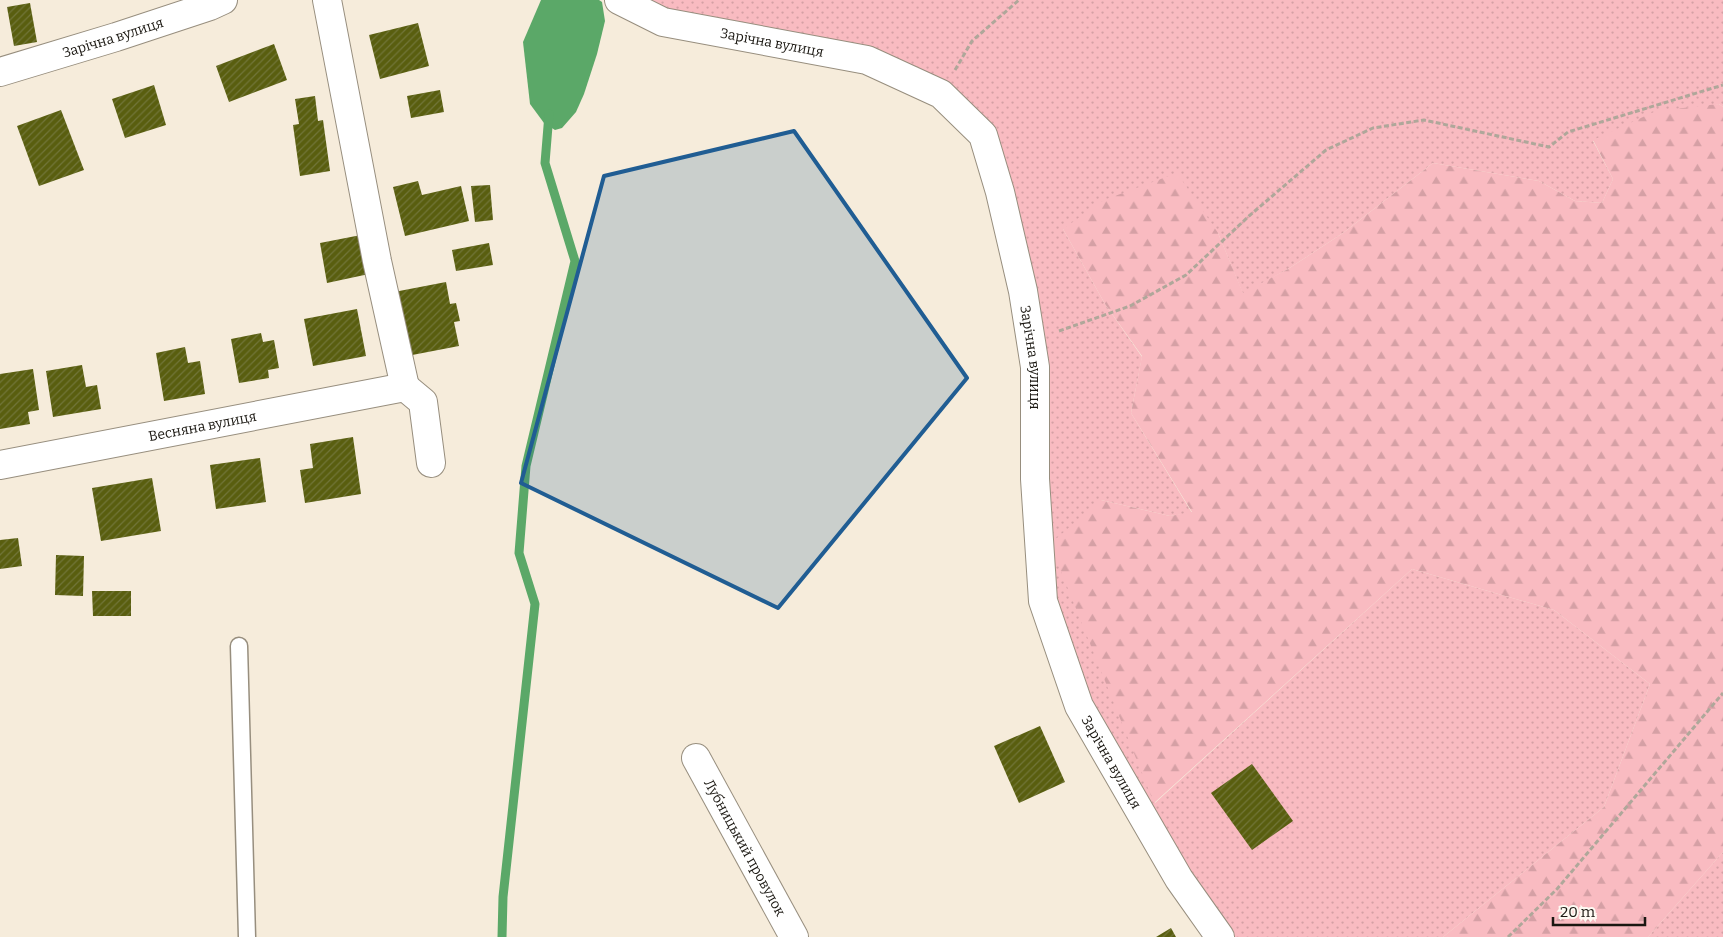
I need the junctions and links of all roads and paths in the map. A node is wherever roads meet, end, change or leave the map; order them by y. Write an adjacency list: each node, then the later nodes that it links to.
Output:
1 (223, 0): 5 (street, Зарічна вулиця)
2 (327, 0): 9 (street)
3 (619, 0): 7 (street, Зарічна вулиця)
4 (1020, 0): 7 (path)
5 (0, 72)
6 (1723, 85): 8 (path)
7 (941, 94): 8 (street, Зарічна вулиця)
8 (1031, 341): 17 (street, Зарічна вулиця)
9 (405, 387): 10 (street); 11 (street, Весняна вулиця)
10 (431, 463)
11 (0, 465)
12 (239, 646): 15 (lane)
13 (1723, 693): 18 (path)
14 (696, 758): 16 (street, Лубницький провулок)
15 (247, 937)
16 (794, 937)
17 (1220, 937)
18 (1508, 937)

